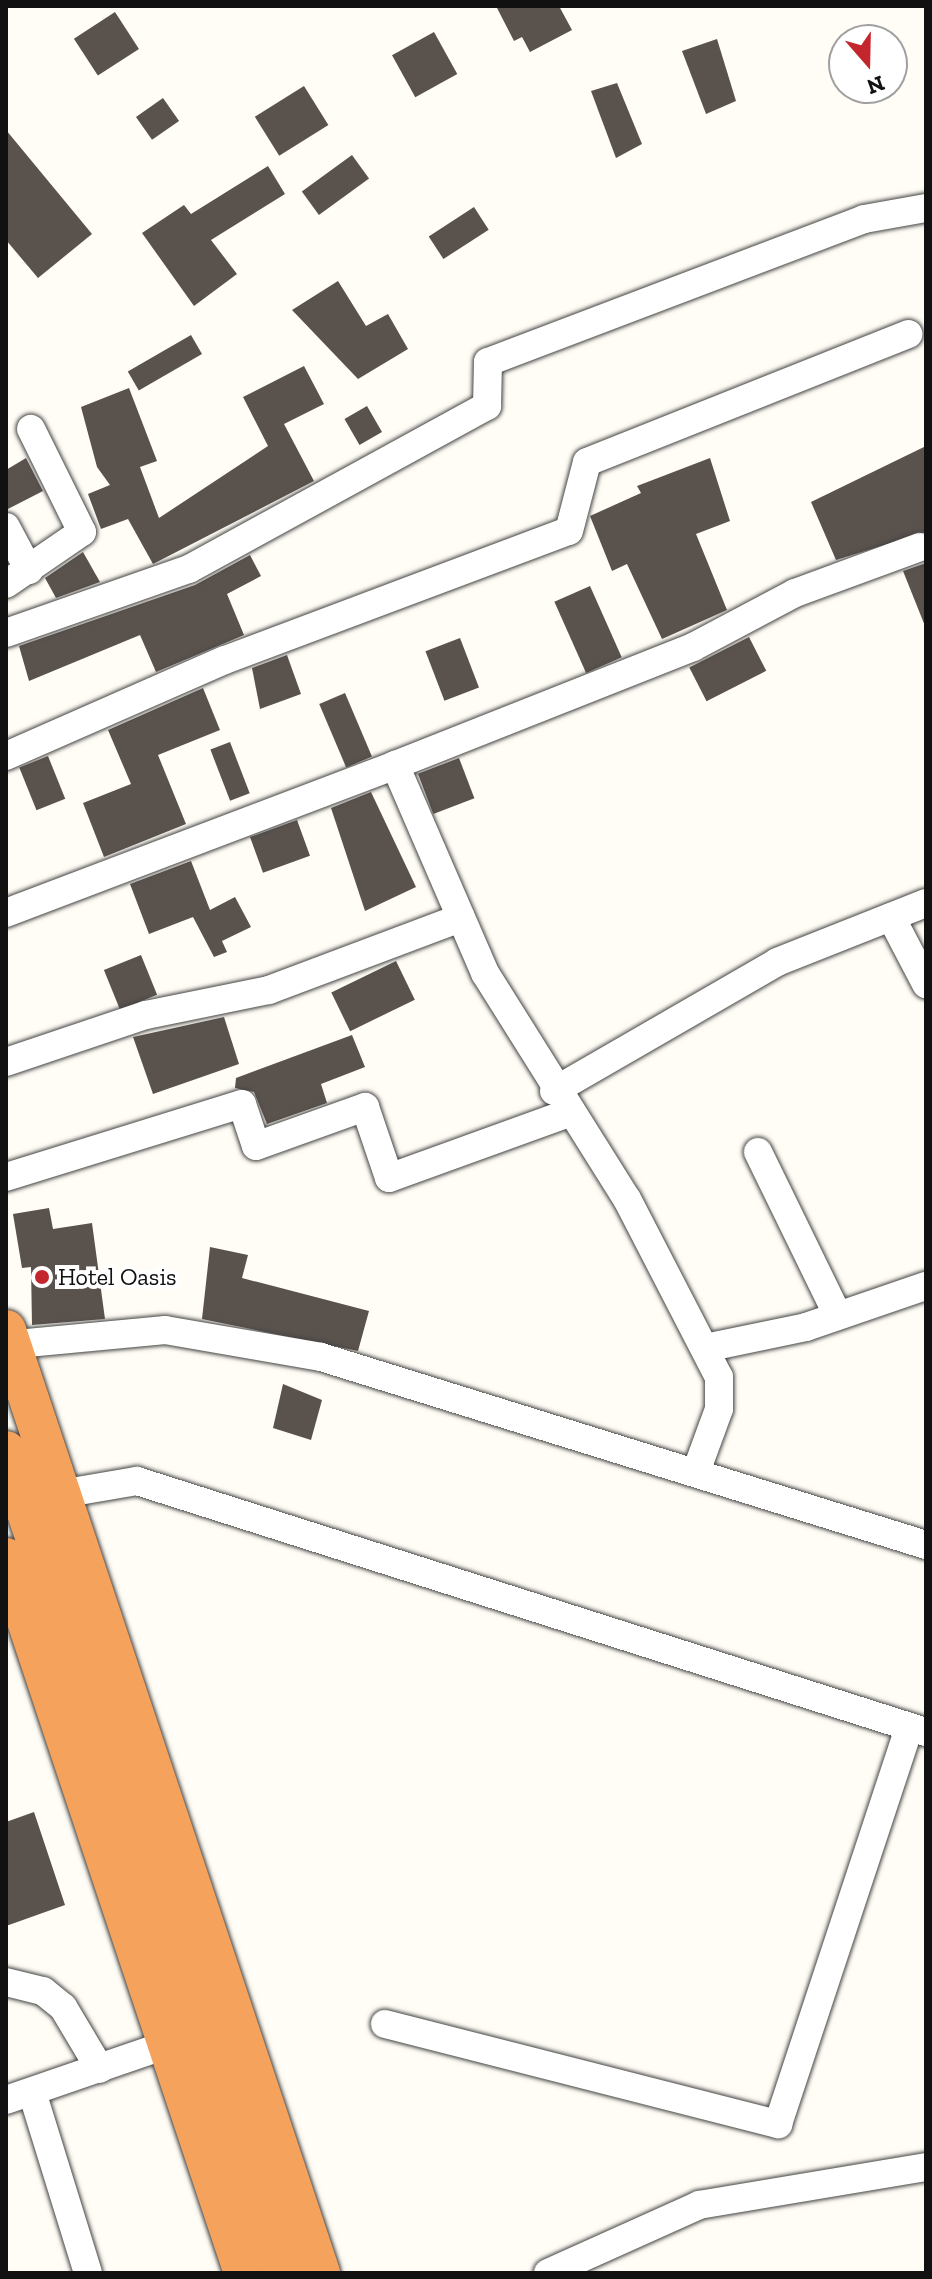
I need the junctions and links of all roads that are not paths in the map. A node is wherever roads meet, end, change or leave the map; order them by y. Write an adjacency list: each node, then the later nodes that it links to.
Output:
1 (926, 208): 7 (street)
2 (908, 334): 8 (street)
3 (31, 429): 6 (street)
4 (6, 527): 6 (street)
5 (920, 547): 9 (street)
6 (17, 577)
7 (6, 633)
8 (6, 756)
9 (395, 765): 11 (street); 13 (street)
10 (926, 903): 12 (street)
11 (6, 913)
12 (891, 917): 14 (street); 16 (street)
13 (461, 918): 15 (street); 16 (street)
14 (926, 984)
15 (6, 1062)
16 (561, 1102): 18 (street); 22 (street)
17 (758, 1152): 20 (street)
18 (6, 1177)
19 (926, 1286): 20 (street)
20 (838, 1316): 22 (street)
21 (8, 1340): 24 (street); 25 (highway)
22 (705, 1348): 24 (street)
23 (6, 1451): 25 (highway)
24 (696, 1472): 26 (street)
25 (42, 1498): 27 (highway); 28 (street); 31 (highway)
26 (926, 1545)
27 (19, 1576): 31 (highway)
28 (918, 1730): 30 (street)
29 (6, 1982): 32 (street)
30 (385, 2024)
31 (202, 2032): 32 (street); 36 (highway); 37 (highway); 38 (highway)
32 (100, 2069): 33 (street)
33 (19, 2096): 35 (street)
34 (926, 2167): 39 (street)
35 (88, 2273)
36 (244, 2273)
37 (285, 2273)
38 (320, 2273)
39 (548, 2273)

